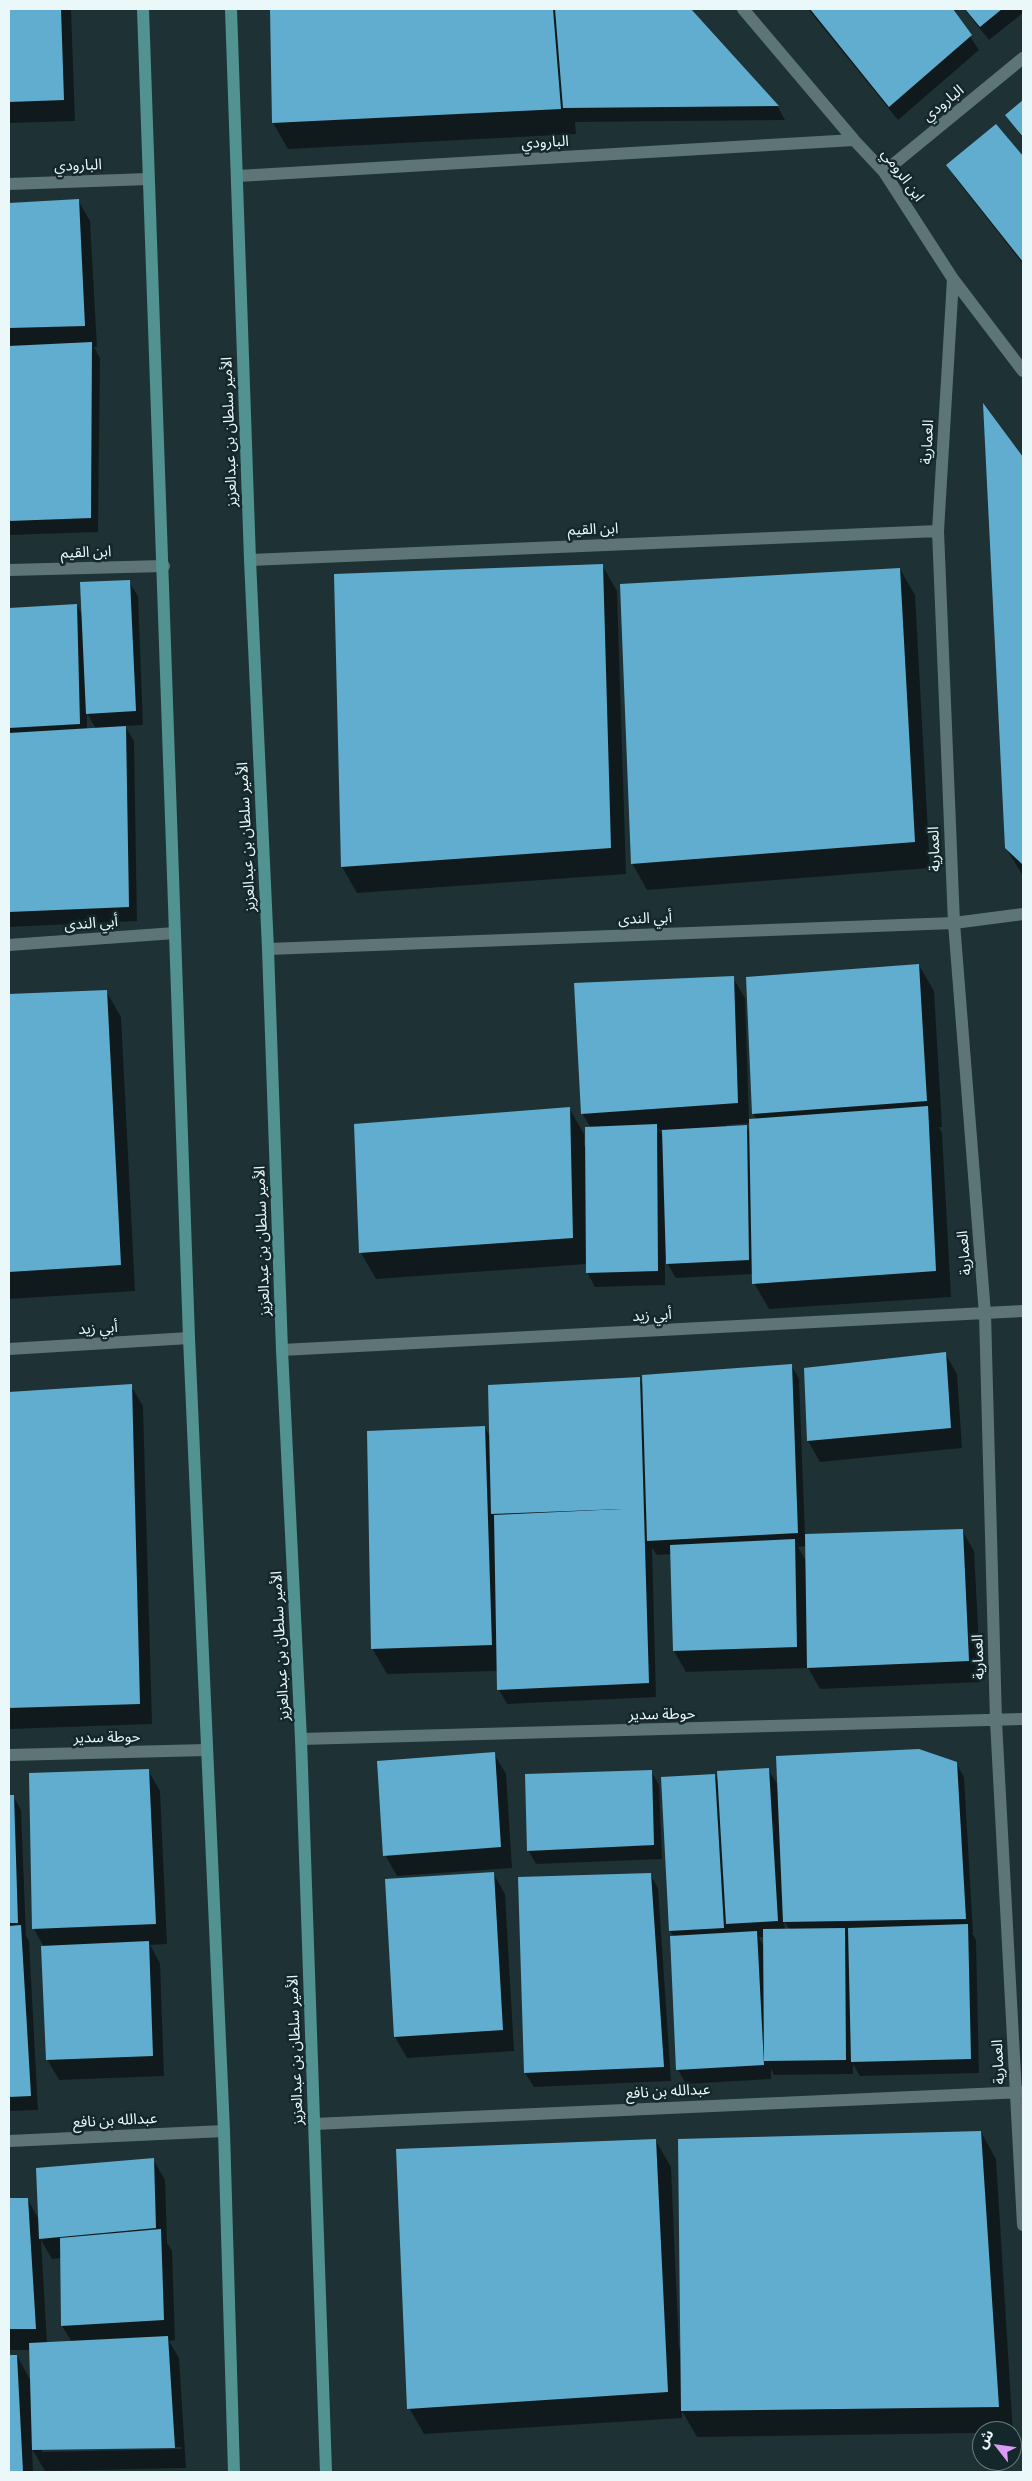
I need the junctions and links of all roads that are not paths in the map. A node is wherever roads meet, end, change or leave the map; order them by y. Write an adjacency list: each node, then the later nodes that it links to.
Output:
1 (143, 9): 8 (street)
2 (231, 9): 7 (street, الأمير سلطان بن عبدالعزيز)
3 (743, 9): 5 (street, ابن الرومي)
4 (1023, 58): 6 (street, البارودي)
5 (854, 140): 6 (street, ابن الرومي); 7 (street, البارودي)
6 (884, 172): 10 (street, ابن الرومي)
7 (238, 176): 13 (street, الأمير سلطان بن عبدالعزيز)
8 (148, 179): 9 (street, البارودي); 14 (street)
9 (9, 184)
10 (953, 280): 11 (street, ابن الرومي); 12 (street, العمارية)
11 (1023, 371)
12 (938, 531): 13 (street, ابن القيم); 17 (street, العمارية)
13 (250, 560): 20 (street, الأمير سلطان بن عبدالعزيز)
14 (164, 566): 15 (street, ابن القيم); 18 (street)
15 (9, 570)
16 (1023, 914): 17 (street, أبي الندى)
17 (954, 923): 20 (street, أبي الندى); 22 (street, العمارية)
18 (175, 933): 19 (street, أبي الندى); 23 (street)
19 (9, 945)
20 (268, 949): 25 (street, الأمير سلطان بن عبدالعزيز)
21 (1023, 1311): 22 (street, أبي زيد)
22 (985, 1314): 25 (street, أبي زيد); 27 (street, العمارية)
23 (189, 1338): 24 (street, أبي زيد); 29 (street)
24 (9, 1349)
25 (282, 1350): 28 (street, الأمير سلطان بن عبدالعزيز)
26 (1023, 1720): 27 (street, حوطة سدير)
27 (996, 1721): 28 (street, حوطة سدير); 31 (street, العمارية)
28 (300, 1739): 32 (street, الأمير سلطان بن عبدالعزيز)
29 (206, 1750): 30 (street, حوطة سدير); 33 (street)
30 (9, 1755)
31 (1019, 2092): 32 (street, عبدالله بن نافع); 35 (street, العمارية)
32 (314, 2124): 37 (street, الأمير سلطان بن عبدالعزيز)
33 (224, 2131): 34 (street, عبدالله بن نافع); 36 (street)
34 (9, 2141)
35 (1023, 2225)
36 (234, 2472)
37 (326, 2472)

